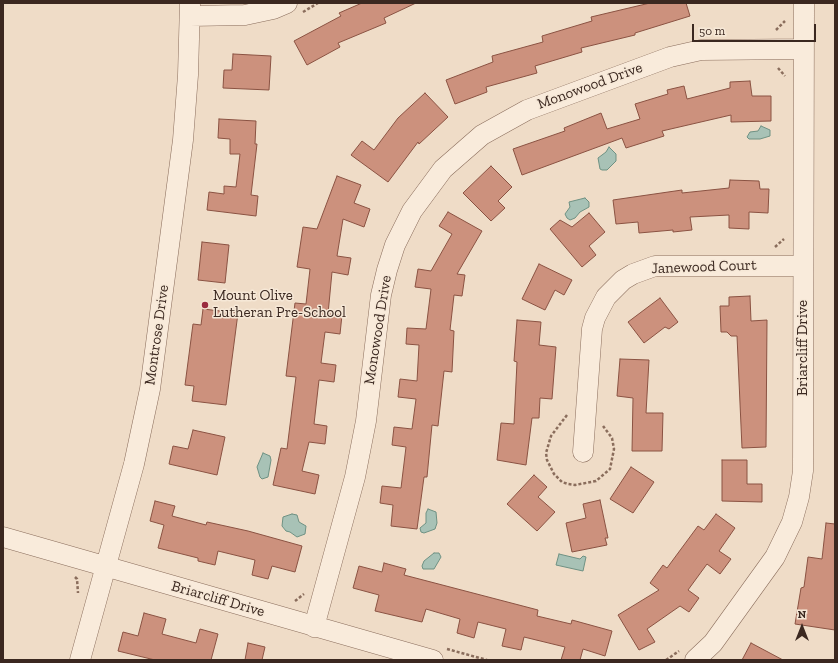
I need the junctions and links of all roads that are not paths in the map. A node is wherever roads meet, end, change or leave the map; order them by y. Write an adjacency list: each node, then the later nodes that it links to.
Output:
1 (804, 3): 4 (street, Briarcliff Drive)
2 (293, 8): 3 (street)
3 (190, 10): 8 (street, Montrose Drive)
4 (804, 49): 5 (street, Briarcliff Drive); 9 (street, Monowood Drive)
5 (803, 266): 6 (street, Janewood Court); 11 (street, Briarcliff Drive)
6 (583, 452)
7 (3, 538): 8 (street, Briarcliff Drive)
8 (106, 567): 9 (street, Briarcliff Drive); 12 (street, Montrose Drive)
9 (314, 626): 10 (street, Briarcliff Drive)
10 (439, 654)
11 (689, 654)
12 (80, 660)

